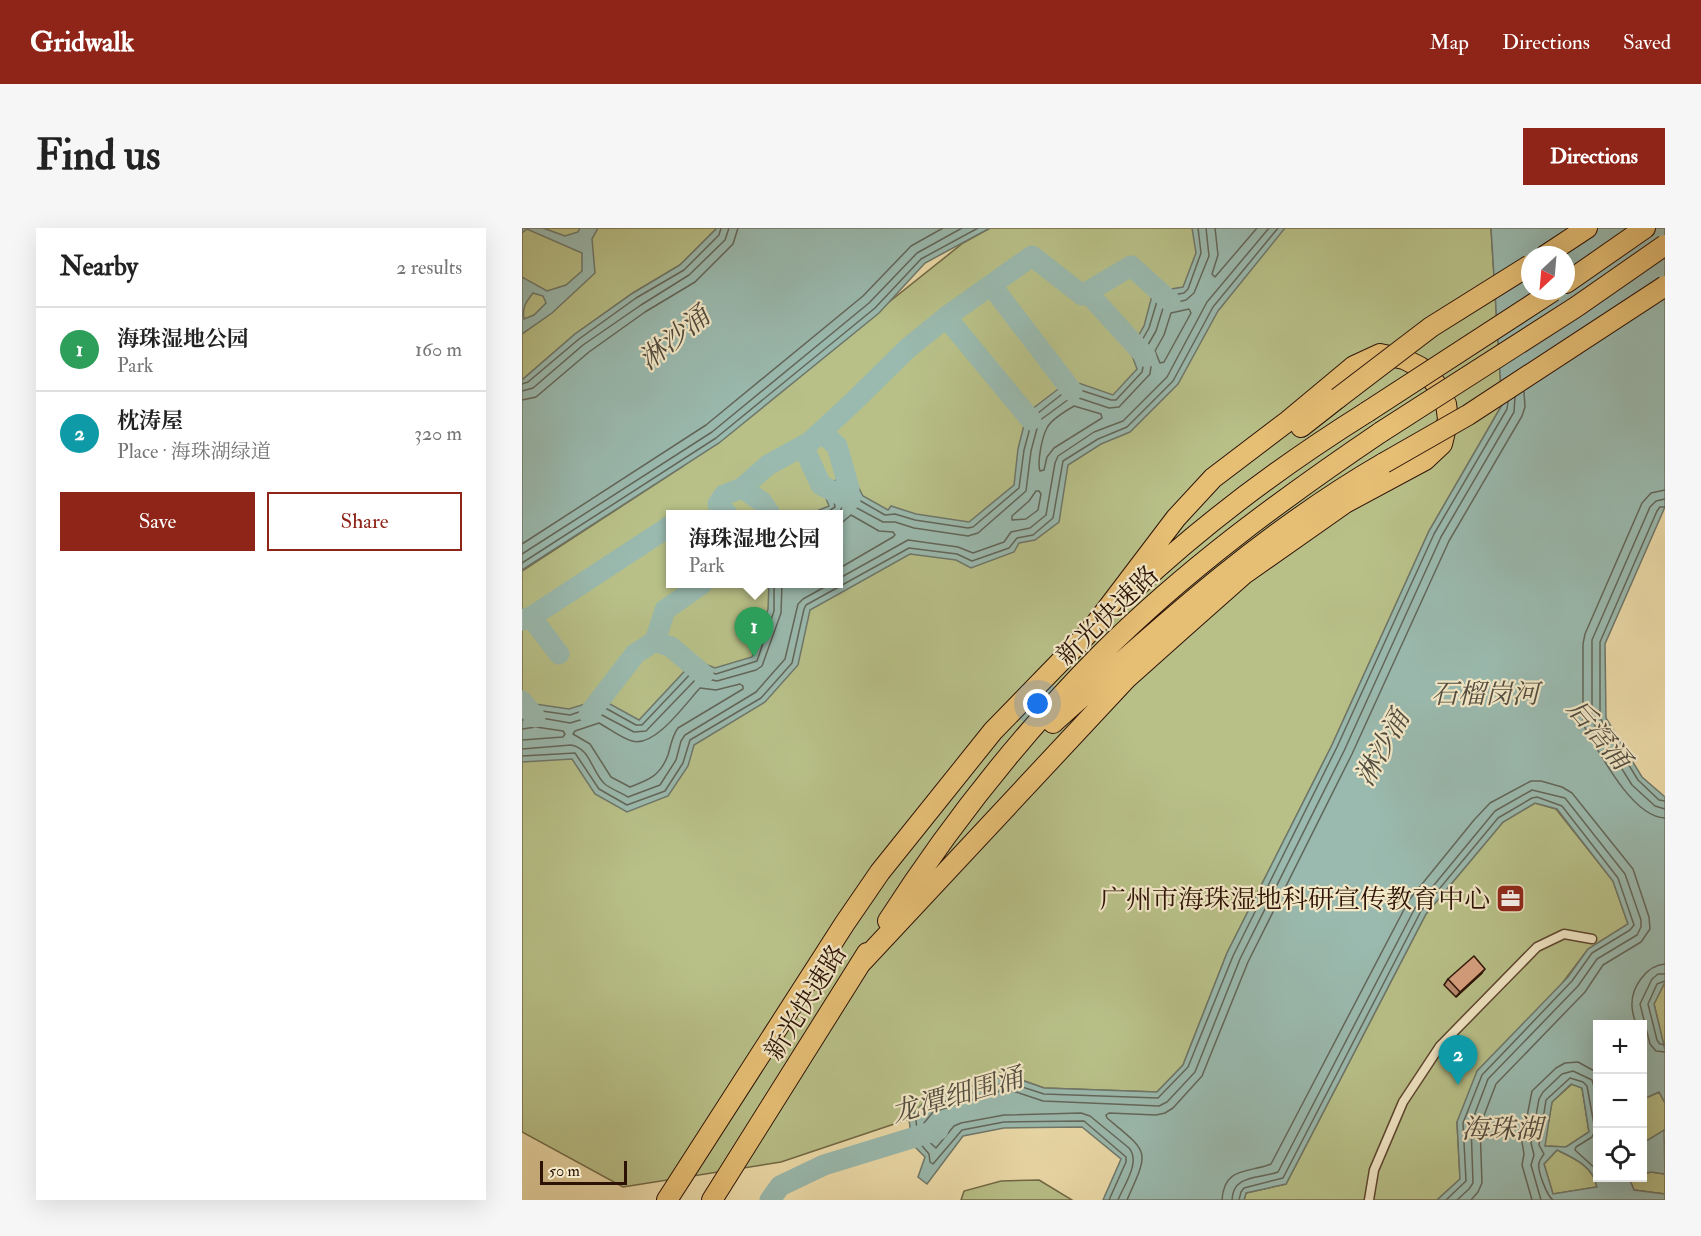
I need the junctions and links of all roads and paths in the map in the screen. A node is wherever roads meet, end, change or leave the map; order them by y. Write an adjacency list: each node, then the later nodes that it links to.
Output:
1 (1587, 228): 4 (highway)
2 (1645, 228): 6 (highway)
3 (1665, 245): 10 (highway, 新光快速路, bridge)
4 (1560, 246)
5 (1521, 271): 9 (highway, bridge)
6 (1575, 277)
7 (1665, 286): 10 (highway, bridge)
8 (1539, 300): 9 (highway, 新光快速路, bridge)
9 (1091, 630): 12 (highway); 13 (highway, 新光快速路)
10 (993, 777): 12 (highway, 新光快速路)
11 (1592, 939): 15 (street)
12 (861, 963): 14 (highway, 新光快速路)
13 (667, 1200)
14 (712, 1200)
15 (1369, 1200)

